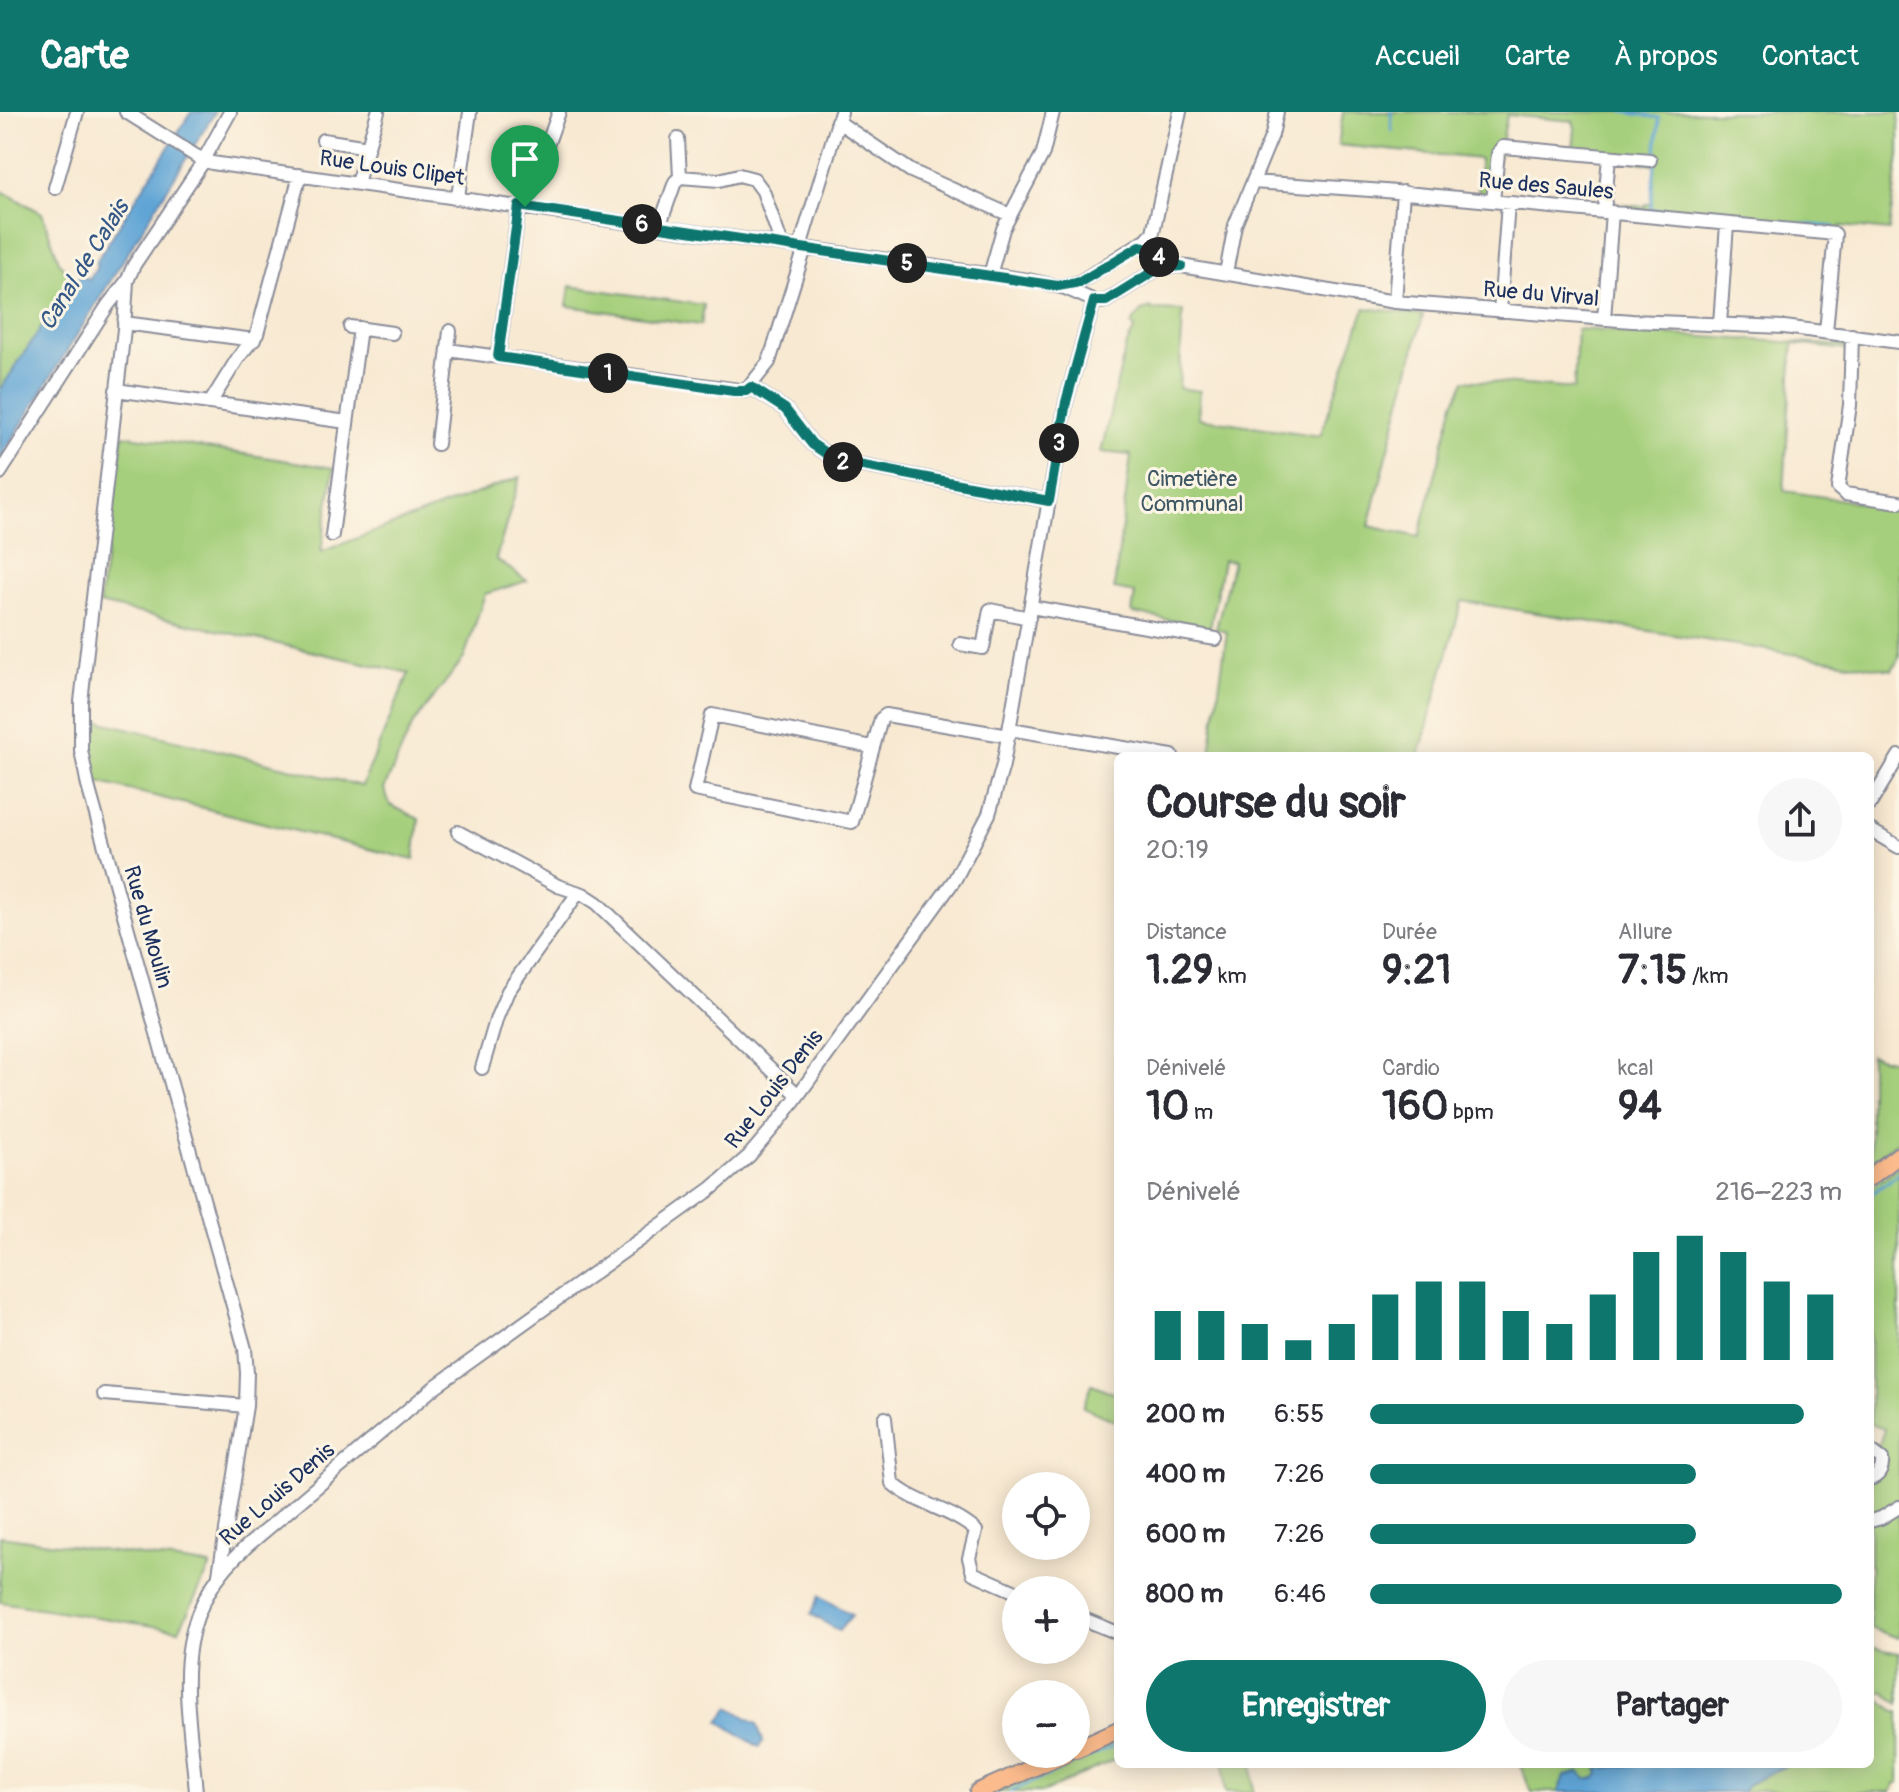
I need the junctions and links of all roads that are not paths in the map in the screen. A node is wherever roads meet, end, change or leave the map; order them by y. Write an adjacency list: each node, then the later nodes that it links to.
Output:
1 (77, 112): 21 (street)
2 (126, 112): 15 (street)
3 (230, 112): 15 (street)
4 (378, 112): 13 (street)
5 (470, 112): 23 (street)
6 (559, 112): 26 (street)
7 (1053, 112): 28 (street)
8 (1180, 112): 32 (street)
9 (1277, 112): 19 (street)
10 (839, 116): 28 (street); 33 (street)
11 (678, 139): 18 (street)
12 (323, 140): 13 (street)
13 (368, 147): 20 (street)
14 (1609, 157): 16 (street); 24 (street); 27 (street)
15 (199, 158): 17 (street, Rue Louis Clipet); 40 (street)
16 (1650, 160)
17 (300, 175): 20 (street, Rue Louis Clipet); 52 (street)
18 (680, 177): 30 (street); 31 (street)
19 (1253, 182): 22 (street, Rue des Saules); 37 (street)
20 (357, 183): 23 (street, Rue Louis Clipet)
21 (55, 188)
22 (1403, 192): 24 (street, Rue des Saules); 43 (street)
23 (458, 197): 26 (street, Rue Louis Clipet)
24 (1493, 201): 25 (street, Rue des Saules)
25 (1508, 203): 27 (street, Rue des Saules); 44 (street)
26 (522, 207): 30 (street, Rue Louis Clipet); 55 (street)
27 (1608, 212): 29 (street, Rue des Saules); 45 (street)
28 (1010, 215): 38 (street)
29 (1727, 224): 47 (street); 49 (street, Rue des Saules)
30 (659, 227): 31 (street, Rue Louis Clipet)
31 (782, 245): 33 (street, Rue Louis Clipet)
32 (1136, 246): 34 (street, Rue du Virval); 39 (street, Rue Louis Clipet)
33 (802, 247): 38 (street, Rue Louis Clipet); 56 (street)
34 (1152, 251): 35 (street, Rue du Virval); 36 (street)
35 (1181, 266): 36 (street, Rue du Virval); 37 (street, Rue du Virval)
36 (1152, 271): 42 (street)
37 (1226, 273): 43 (street, Rue du Virval)
38 (990, 275): 41 (street, Rue Louis Clipet)
39 (1088, 277): 41 (street, Rue Louis Clipet); 42 (street, Rue Louis Denis)
40 (127, 281): 46 (street, Rue du Moulin); 61 (street)
41 (1058, 286): 42 (street, Rue Louis Clipet)
42 (1091, 299): 62 (street, Rue Louis Denis)
43 (1395, 302): 44 (street, Rue du Virval)
44 (1500, 311): 45 (street, Rue du Virval)
45 (1604, 319): 47 (street, Rue du Virval)
46 (124, 323): 52 (street); 57 (street, Rue du Moulin)
47 (1720, 324): 49 (street, Rue du Virval)
48 (450, 331): 54 (street)
49 (1826, 332): 51 (street, Rue du Virval)
50 (392, 333): 59 (street)
51 (1852, 335): 53 (street, Rue du Virval); 63 (street)
52 (254, 340): 58 (street)
53 (1899, 342)
54 (448, 350): 55 (street); 60 (street)
55 (498, 357): 56 (street)
56 (751, 387): 62 (street)
57 (116, 390): 58 (street); 82 (street, Rue du Moulin)
58 (210, 403): 59 (street)
59 (347, 422): 64 (street)
60 (437, 444)
61 (0, 473)
62 (1049, 501): 65 (street, Rue Louis Denis)
63 (1899, 502)
64 (332, 535)
65 (1030, 612): 66 (street); 67 (street); 68 (street, Rue Louis Denis)
66 (1216, 639)
67 (960, 644)
68 (1009, 733): 69 (street); 70 (street); 78 (street, Rue Louis Denis)
69 (872, 747): 69 (street)
70 (1144, 752)
71 (1899, 756): 72 (street)
72 (1874, 797)
73 (458, 832): 76 (street)
74 (1874, 832): 75 (street)
75 (1899, 847)
76 (578, 893): 77 (street); 78 (street)
77 (482, 1068)
78 (798, 1095): 88 (street, Rue Louis Denis)
79 (1899, 1155): 80 (main road)
80 (1874, 1174)
81 (104, 1394): 82 (street)
82 (246, 1406): 88 (street, Rue du Moulin)
83 (885, 1418): 89 (street)
84 (1874, 1453): 85 (street)
85 (1874, 1477)
86 (1899, 1507): 87 (street)
87 (1874, 1520)
88 (219, 1574): 95 (street, Rue Louis Denis)
89 (1002, 1586)
90 (1090, 1622): 91 (street)
91 (1114, 1631)
92 (1114, 1732): 93 (main road)
93 (1090, 1743)
94 (1032, 1768): 96 (main road)
95 (196, 1792)
96 (978, 1792)

